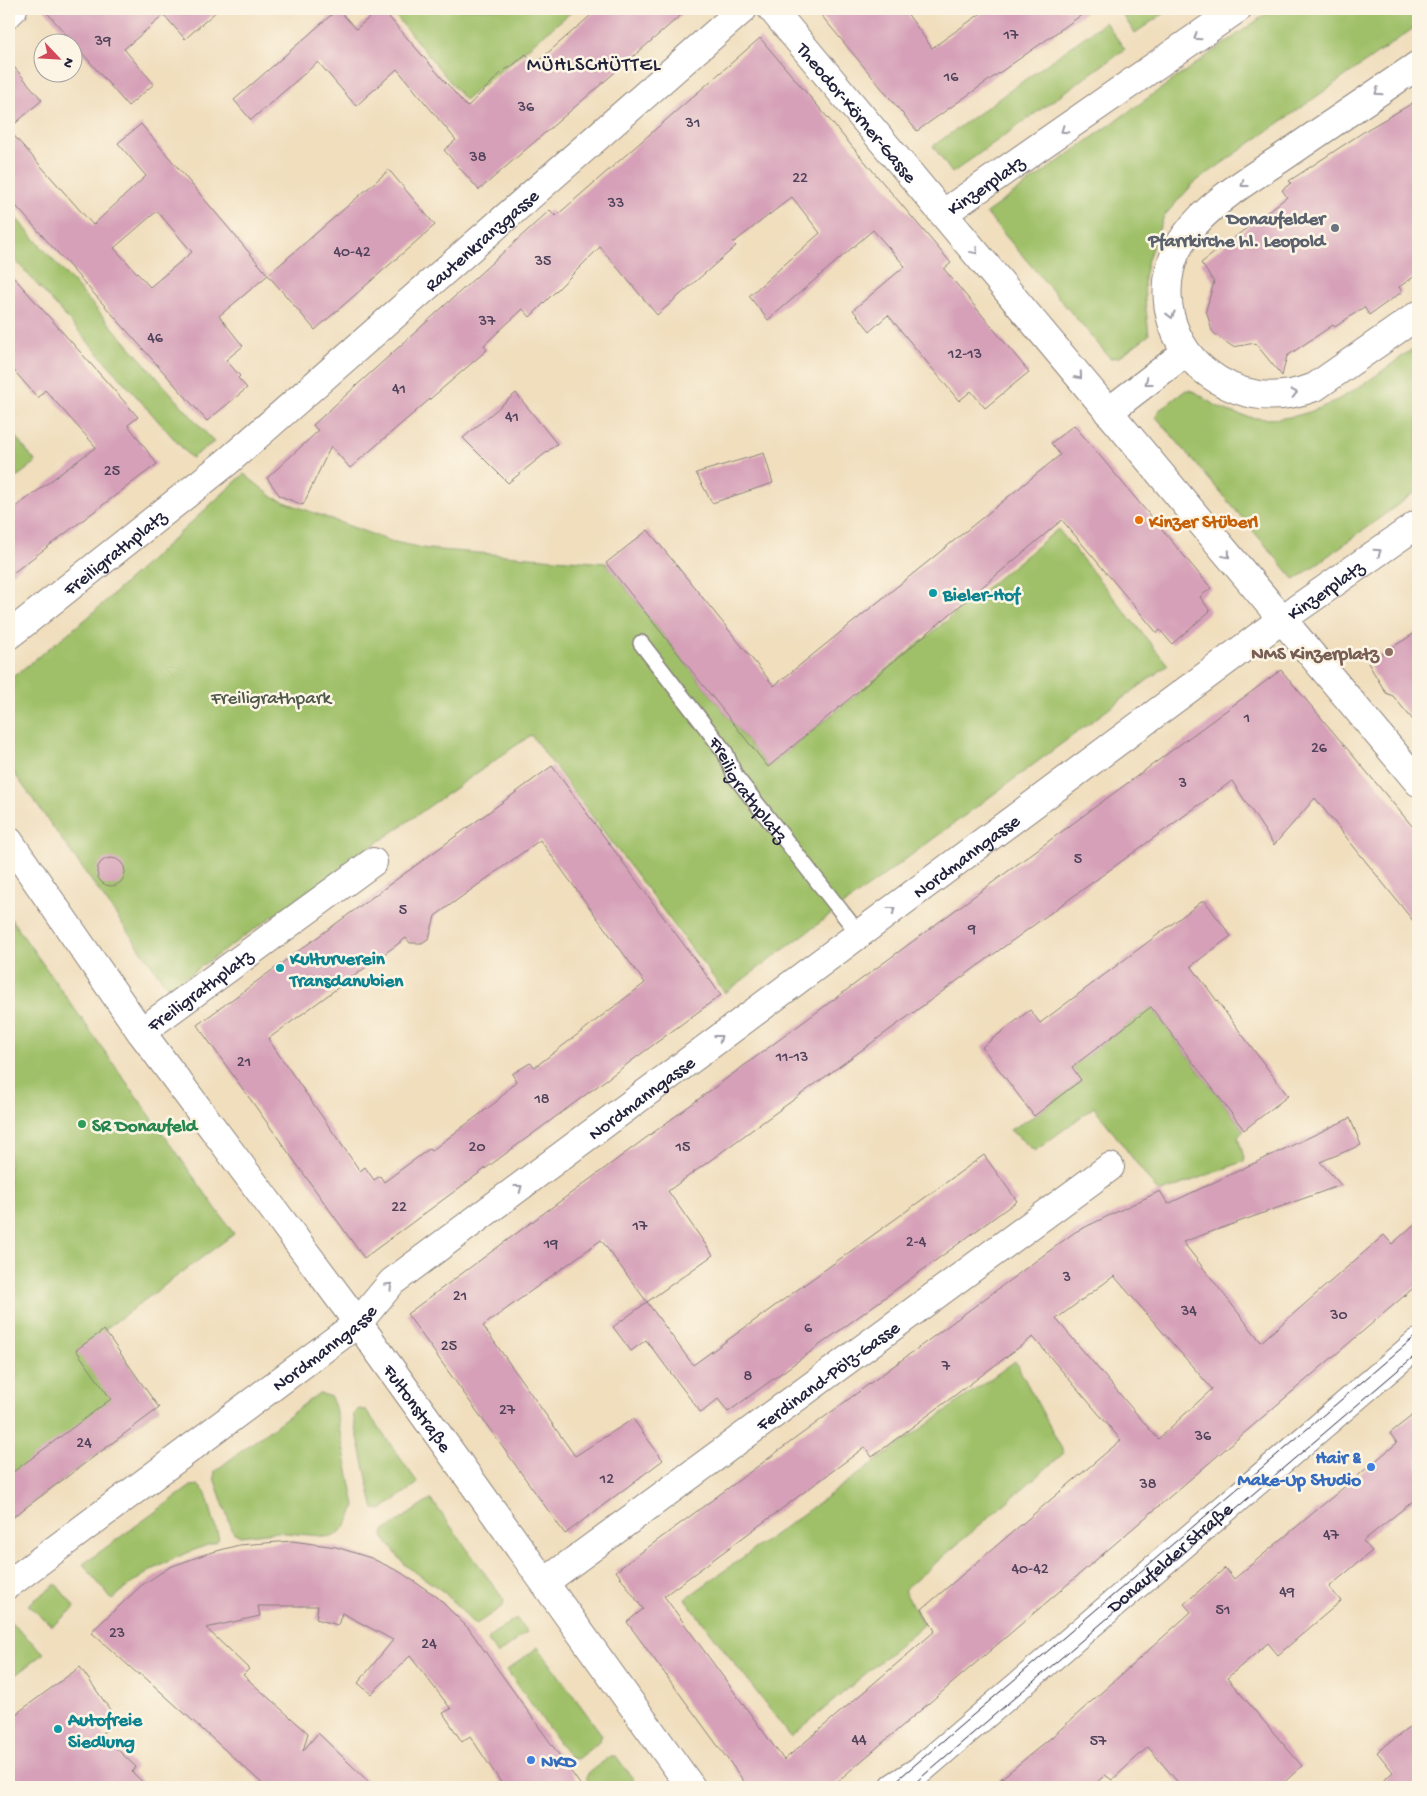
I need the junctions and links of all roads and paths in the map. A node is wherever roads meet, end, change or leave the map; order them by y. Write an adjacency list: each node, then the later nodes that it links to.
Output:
1 (13, 9): 5 (street)
2 (742, 9): 11 (street, Rautenkranzgasse)
3 (772, 9): 7 (street, Theodor-Körner-Gasse)
4 (1237, 9): 7 (street, Kinzerplatz, one-way to 7)
5 (9, 13)
6 (1418, 65): 9 (street, one-way to 9)
7 (944, 213): 10 (street, Kinzerplatz, one-way to 10)
8 (1418, 315): 9 (street, one-way to 8)
9 (1186, 352): 10 (street, one-way to 10)
10 (1108, 412): 13 (street, Kinzerplatz, one-way to 13)
11 (218, 469): 14 (street, Freiligrathplatz)
12 (1418, 524): 13 (street, Kinzerplatz, one-way to 12)
13 (1281, 620): 16 (street); 19 (street, Nordmanngasse, one-way to 13)
14 (9, 636)
15 (641, 643): 19 (lane, Freiligrathplatz)
16 (1418, 782)
17 (9, 841): 20 (street, Freiligrathplatz)
18 (373, 862): 20 (street, Freiligrathplatz)
19 (859, 934): 22 (street, Nordmanngasse, one-way to 19)
20 (141, 1032): 22 (street, Fultonstraße)
21 (1110, 1167): 24 (street, Ferdinand-Pölz-Gasse)
22 (358, 1323): 24 (street, Fultonstraße); 25 (street, Nordmanngasse)
23 (1418, 1343): 26 (street, Donaufelder Straße)
24 (545, 1582): 27 (street, Fultonstraße)
25 (9, 1584)
26 (908, 1782): 28 (street, Donaufelder Straße)
27 (691, 1787)
28 (894, 1787)

